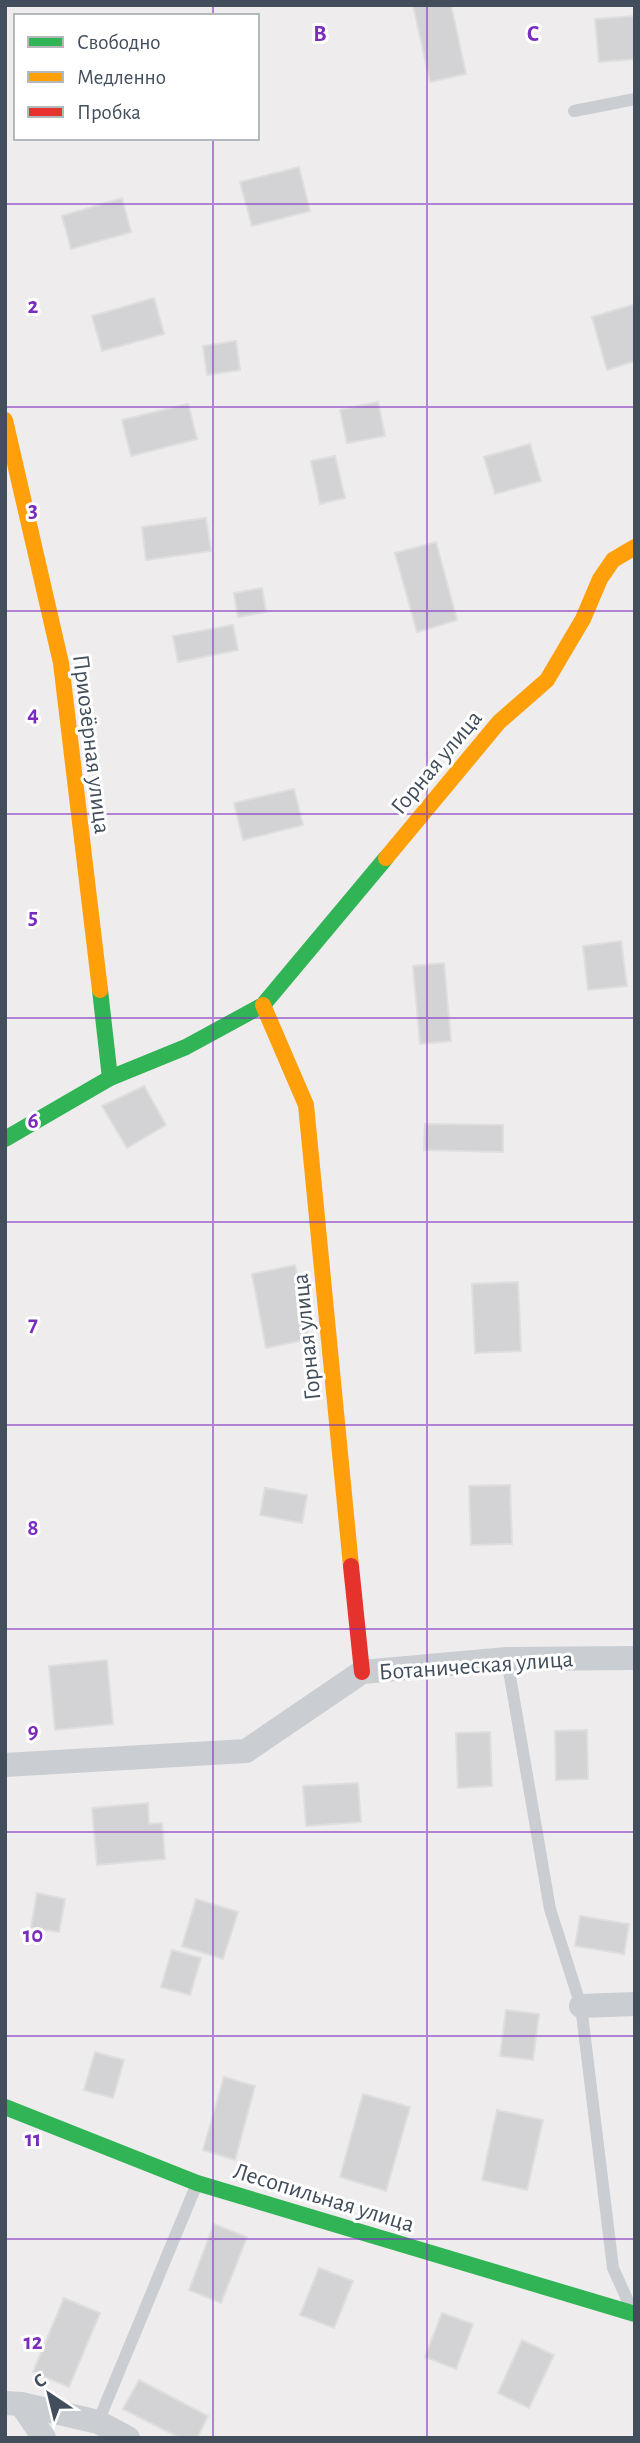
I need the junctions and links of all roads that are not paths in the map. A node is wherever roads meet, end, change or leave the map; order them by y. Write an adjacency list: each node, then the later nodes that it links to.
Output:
1 (635, 99): 2 (lane)
2 (574, 111)
3 (5, 421): 4 (street, Приозёрная улица)
4 (10, 467): 7 (street, Приозёрная улица)
5 (635, 547): 6 (street, Горная улица)
6 (263, 1005): 7 (street, Горная улица); 11 (street, Горная улица)
7 (110, 1078): 8 (street, Горная улица)
8 (5, 1139)
9 (635, 1658): 10 (street, Ботаническая улица)
10 (508, 1659): 11 (street, Ботаническая улица); 14 (lane)
11 (362, 1672): 12 (street, Ботаническая улица)
12 (5, 1765)
13 (635, 2004): 14 (street)
14 (581, 2007): 17 (lane)
15 (5, 2107): 16 (street, Лесопильная улица)
16 (197, 2183): 17 (street, Лесопильная улица); 19 (lane)
17 (634, 2315)
18 (13, 2403): 19 (street); 20 (street)
19 (98, 2422): 21 (street)
20 (44, 2438)
21 (128, 2438)

